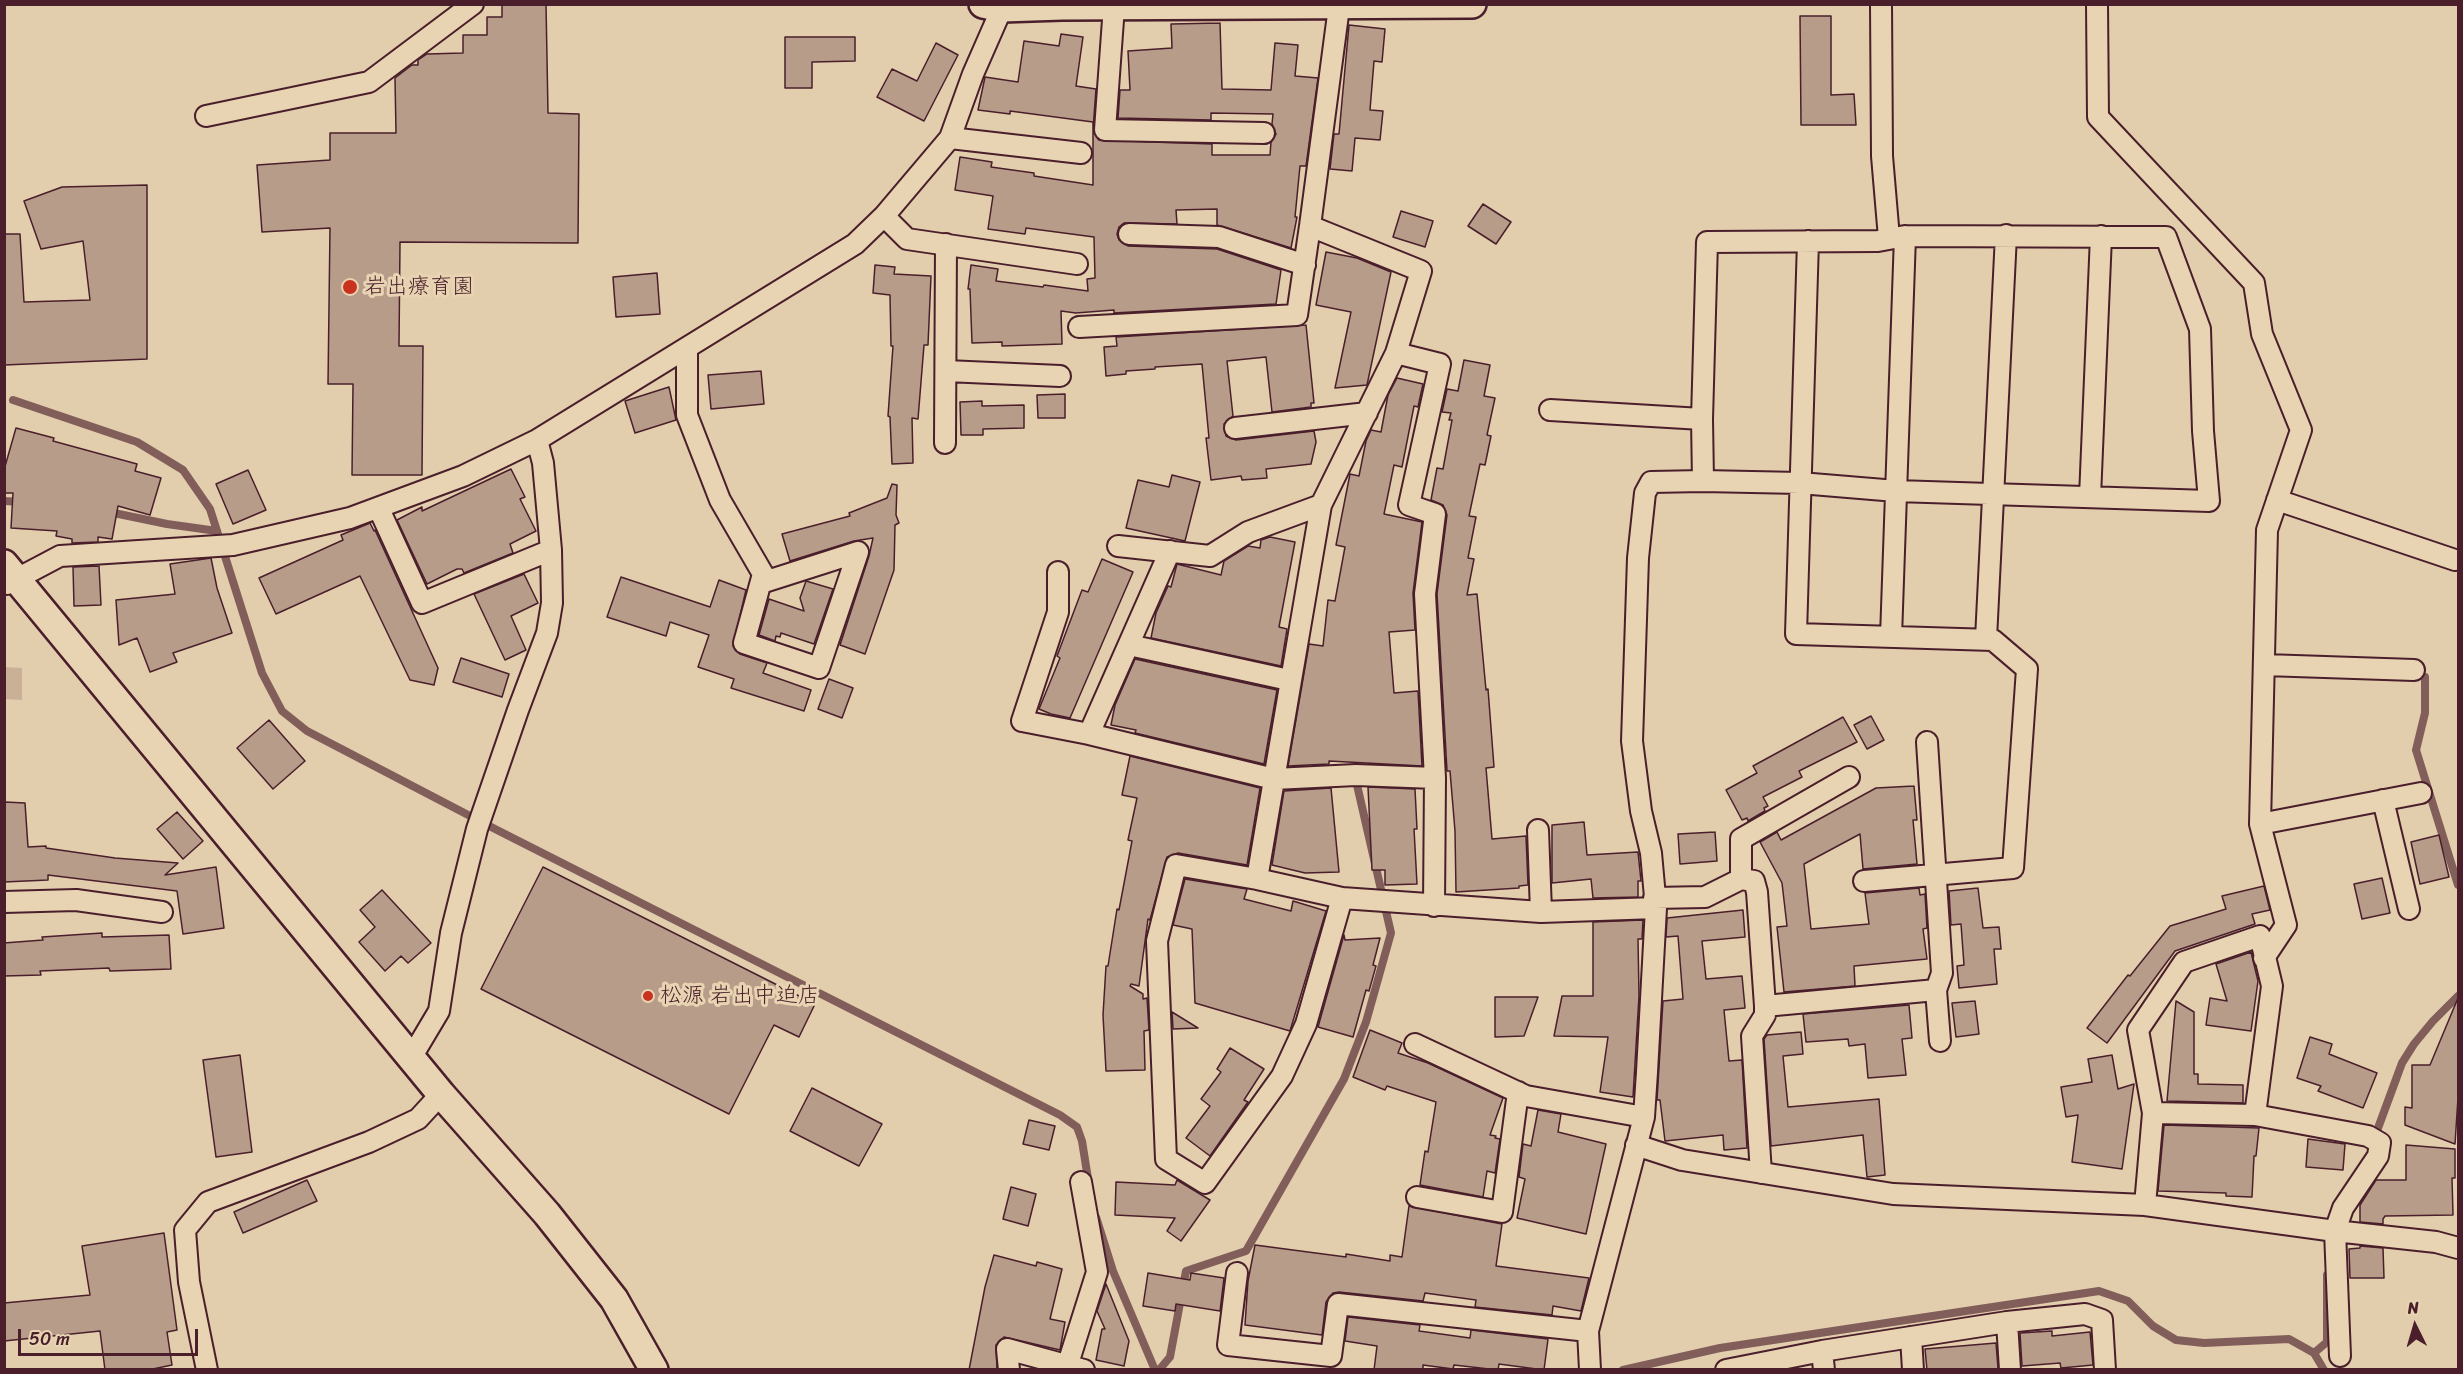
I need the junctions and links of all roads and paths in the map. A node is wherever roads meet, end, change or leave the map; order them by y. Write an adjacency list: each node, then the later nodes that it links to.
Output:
1 (473, 4): 9 (street)
2 (1472, 4): 8 (street)
3 (1881, 4): 18 (street)
4 (2097, 4): 39 (street)
5 (1062, 5): 6 (street); 7 (street)
6 (993, 6): 11 (street)
7 (1114, 6): 8 (street); 10 (street)
8 (1340, 7): 14 (street)
9 (206, 116)
10 (1264, 133)
11 (950, 138): 12 (street); 13 (street)
12 (1081, 153)
13 (884, 216): 20 (street); 24 (street)
14 (1310, 226): 22 (street); 25 (street)
15 (1130, 234): 22 (street)
16 (2006, 235): 17 (street); 18 (street); 37 (street)
17 (2101, 236): 38 (street); 38 (street)
18 (1897, 237): 19 (street); 36 (street)
19 (1808, 241): 30 (street); 35 (street)
20 (946, 244): 21 (street); 26 (street)
21 (1077, 264)
22 (1305, 265): 23 (street)
23 (1079, 327)
24 (687, 348): 32 (street); 48 (street)
25 (1396, 353): 29 (street); 58 (street)
26 (946, 371): 27 (street); 33 (street)
27 (1060, 376)
28 (1550, 410): 30 (street)
29 (1367, 413): 31 (street); 40 (street)
30 (1702, 419): 34 (street)
31 (1235, 428)
32 (537, 440): 41 (street); 43 (street)
33 (945, 443)
34 (1703, 481): 35 (street); 70 (street)
35 (1800, 483): 36 (street); 49 (street)
36 (1896, 491): 37 (street); 49 (street)
37 (1994, 494): 38 (street); 50 (street)
38 (2090, 497)
39 (2277, 500): 45 (street); 52 (street)
40 (1321, 505): 44 (street); 54 (street)
41 (379, 509): 43 (street); 47 (street)
42 (1118, 546): 44 (street)
43 (550, 550): 80 (street)
44 (1170, 551): 51 (street)
45 (2455, 560)
46 (1058, 572): 55 (street)
47 (8, 576): 80 (street)
48 (761, 583): 48 (street)
49 (1891, 637): 50 (street)
50 (1986, 639): 64 (street)
51 (1129, 645): 54 (street); 55 (street)
52 (2265, 665): 53 (street); 62 (street)
53 (2414, 670)
54 (1289, 680): 59 (street)
55 (1089, 734): 59 (street)
56 (1928, 742): 64 (street)
57 (1849, 777): 66 (street)
58 (1435, 778): 59 (street); 71 (street)
59 (1274, 779): 65 (street)
60 (2421, 793): 61 (street)
61 (2383, 800): 62 (street); 72 (street)
62 (2260, 824): 75 (street)
63 (1538, 830): 74 (street)
64 (1936, 876): 67 (street); 76 (street)
65 (1257, 879): 68 (street); 68 (street)
66 (1741, 879): 70 (street); 77 (street)
67 (1864, 881)
68 (1342, 898): 71 (street)
69 (4, 902): 73 (street)
70 (1655, 903): 74 (street); 85 (street)
71 (1434, 906): 74 (street)
72 (2409, 909)
73 (162, 912)
74 (1541, 912)
75 (2264, 958): 83 (street); 84 (street)
76 (1936, 990): 77 (street); 78 (street)
77 (1765, 1006): 87 (street)
78 (1940, 1041)
79 (1415, 1044): 81 (street)
80 (411, 1058): 82 (street)
81 (1518, 1092): 85 (street); 89 (street)
82 (441, 1094): 101 (street); 102 (street)
83 (2153, 1113): 84 (street); 90 (street)
84 (2255, 1115): 91 (street)
85 (1644, 1118): 86 (street)
86 (1636, 1145): 87 (street); 95 (street)
87 (1761, 1173): 90 (street)
88 (1081, 1182): 99 (street)
89 (1417, 1197)
90 (2145, 1205): 91 (street)
91 (2335, 1231): 92 (street); 97 (street)
92 (2458, 1248)
93 (1237, 1273): 95 (street)
94 (2007, 1322): 96 (street); 106 (street); 107 (street)
95 (1588, 1331): 100 (street)
96 (1911, 1337): 98 (street); 105 (street)
97 (2340, 1356)
98 (1823, 1360): 104 (street)
99 (1072, 1368): 103 (street)
100 (1590, 1369)
101 (207, 1370)
102 (654, 1370)
103 (1009, 1370)
104 (1726, 1370)
105 (1913, 1370)
106 (2010, 1370)
107 (2105, 1370)

